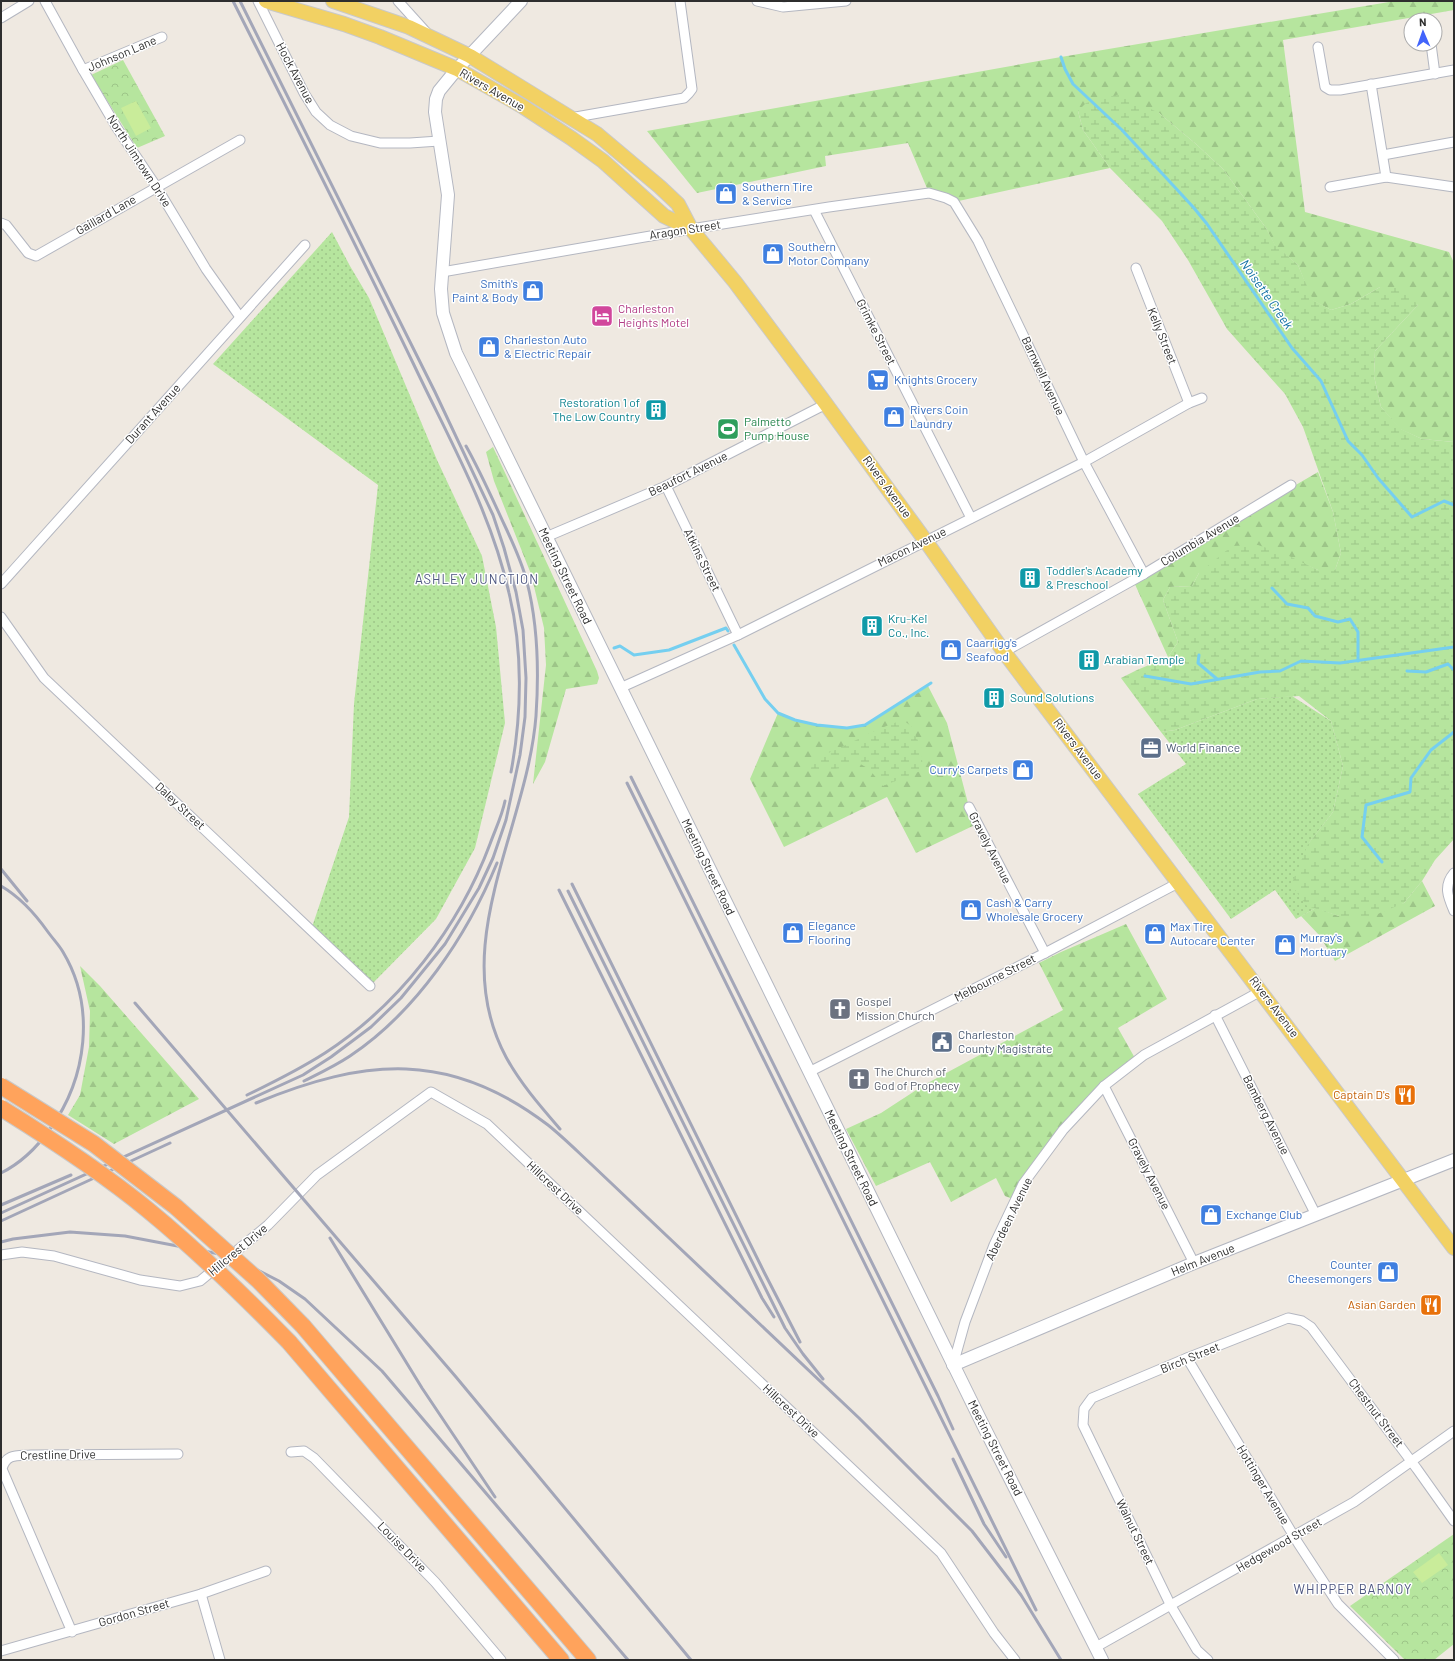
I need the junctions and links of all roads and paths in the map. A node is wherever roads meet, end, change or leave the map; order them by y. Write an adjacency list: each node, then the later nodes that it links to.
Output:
1 (29, 1): 10 (street)
2 (45, 1): 17 (street, North Jimtown Drive)
3 (264, 1): 16 (main road, Rivers Avenue); 23 (street, Hock Avenue)
4 (333, 1): 11 (main road, Rivers Avenue)
5 (398, 1): 11 (street)
6 (521, 1): 15 (street)
7 (680, 1): 21 (street)
8 (757, 1): 9 (street)
9 (846, 1)
10 (1, 18)
11 (428, 35): 15 (main road, Rivers Avenue)
12 (162, 37): 17 (street, Johnson Lane)
13 (1318, 46): 20 (street)
14 (1432, 52): 19 (street)
15 (470, 56): 16 (street, Meeting Street Road); 21 (main road, Rivers Avenue)
16 (457, 69): 23 (street, Meeting Street Road); 33 (main road, Rivers Avenue)
17 (82, 70): 27 (street, North Jimtown Drive)
18 (1454, 70): 19 (street)
19 (1435, 74): 20 (street)
20 (1371, 84): 25 (street)
21 (570, 118): 33 (main road, Rivers Avenue)
22 (240, 140): 27 (street, Gaillard Lane)
23 (439, 141): 36 (street, Meeting Street Road)
24 (1454, 142): 25 (street)
25 (1383, 155): 26 (street)
26 (1386, 177): 28 (street); 29 (street)
27 (156, 186): 32 (street, Gaillard Lane); 37 (street, North Jimtown Drive)
28 (1330, 187)
29 (1454, 187)
30 (929, 193): 31 (street, Aragon Street); 41 (street, Barnwell Avenue)
31 (814, 210): 33 (street, Aragon Street); 44 (street, Grimke Street)
32 (1, 223)
33 (691, 229): 36 (street, Aragon Street); 40 (main road, Rivers Avenue)
34 (305, 245): 37 (street, Durant Avenue)
35 (1136, 268): 39 (street, Kelly Street)
36 (442, 272): 45 (street, Meeting Street Road)
37 (240, 317): 48 (street, Durant Avenue)
38 (1202, 398): 39 (street, Macon Avenue)
39 (1189, 403): 41 (street, Macon Avenue)
40 (826, 404): 43 (street, Beaufort Avenue); 46 (main road, Rivers Avenue)
41 (1084, 462): 44 (street, Macon Avenue); 47 (street, Barnwell Avenue)
42 (1291, 484): 47 (street, Columbia Avenue)
43 (666, 486): 45 (street, Beaufort Avenue); 50 (street, Atkins Street)
44 (971, 518): 46 (street, Macon Avenue)
45 (546, 537): 52 (street, Meeting Street Road)
46 (925, 540): 50 (street, Macon Avenue); 51 (main road, Rivers Avenue)
47 (1144, 574): 51 (street, Columbia Avenue)
48 (1, 584)
49 (1, 617): 58 (street, Daley Street)
50 (738, 635): 52 (street, Macon Avenue)
51 (1004, 652): 55 (main road, Rivers Avenue)
52 (620, 688): 61 (street, Meeting Street Road)
53 (969, 807): 57 (street, Gravely Avenue)
54 (1454, 873): 56 (street)
55 (1180, 882): 57 (street, Melbourne Street); 59 (main road, Rivers Avenue)
56 (1454, 911)
57 (1045, 953): 61 (street, Melbourne Street)
58 (370, 986)
59 (1261, 990): 60 (street, Aberdeen Avenue); 66 (main road, Rivers Avenue)
60 (1215, 1015): 63 (street, Aberdeen Avenue); 67 (street, Bamberg Avenue)
61 (809, 1072): 73 (street, Meeting Street Road)
62 (1, 1086): 90 (highway, bridge)
63 (1104, 1086): 70 (street, Gravely Avenue); 73 (street, Aberdeen Avenue)
64 (1, 1108): 89 (highway, bridge)
65 (1454, 1160): 66 (street, Helm Avenue)
66 (1403, 1180): 67 (street, Helm Avenue); 68 (main road, Rivers Avenue)
67 (1316, 1215): 70 (street, Helm Avenue)
68 (1454, 1248)
69 (1, 1255): 91 (street, Hillcrest Drive)
70 (1194, 1263): 73 (street, Helm Avenue)
71 (1288, 1318): 72 (street, Birch Street); 78 (street, Chestnut Street)
72 (1187, 1358): 74 (street, Birch Street); 80 (street, Hottinger Avenue)
73 (953, 1365): 85 (street, Meeting Street Road)
74 (1092, 1398): 83 (street, Walnut Street)
75 (1454, 1431): 78 (street, Hedgewood Street)
76 (291, 1452): 88 (street, Louise Drive)
77 (178, 1454): 84 (street, Crestline Drive)
78 (1412, 1462): 79 (street, Chestnut Street); 80 (street, Hedgewood Street)
79 (1454, 1521)
80 (1295, 1537): 83 (street, Hedgewood Street); 94 (street, Hottinger Avenue)
81 (266, 1571): 82 (street, Gordon Street)
82 (201, 1594): 84 (street, Gordon Street); 87 (street)
83 (1171, 1606): 85 (street, Hedgewood Street); 93 (street, Walnut Street)
84 (72, 1632): 86 (street, Gordon Street)
85 (1096, 1647): 92 (street, Meeting Street Road)
86 (1, 1651)
87 (220, 1660)
88 (501, 1660)
89 (561, 1660)
90 (588, 1660)
91 (1015, 1660)
92 (1102, 1660)
93 (1208, 1660)
94 (1394, 1660)

